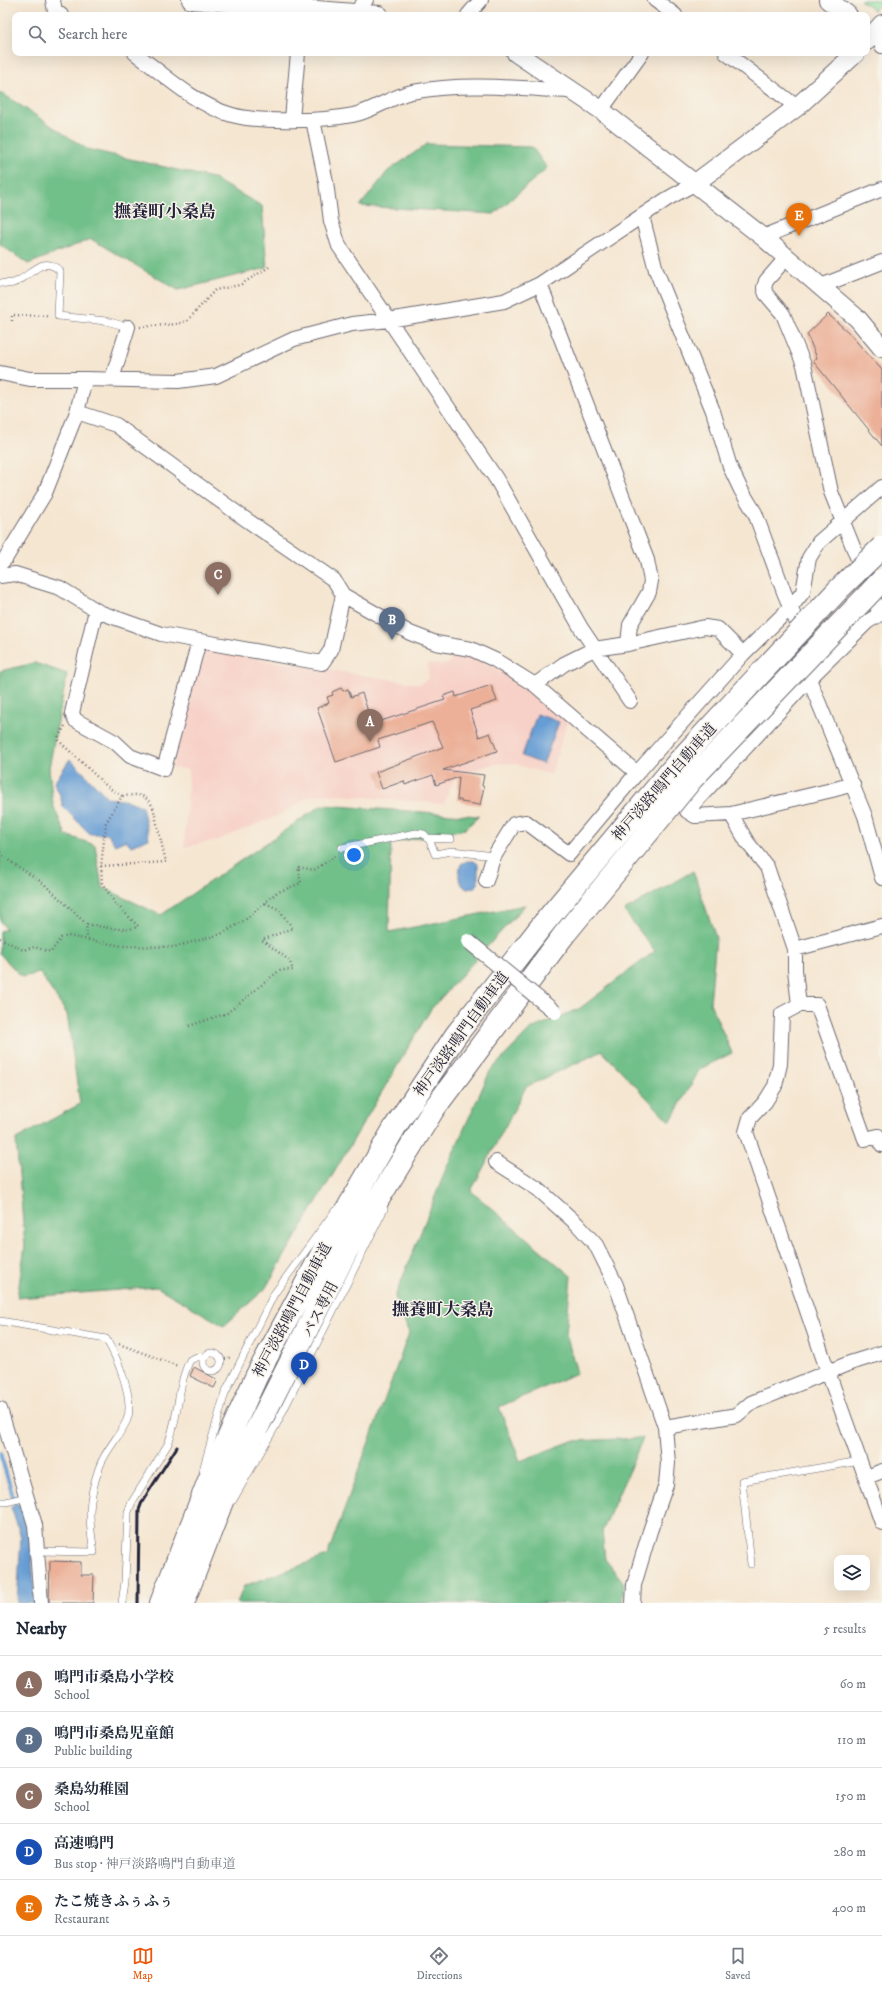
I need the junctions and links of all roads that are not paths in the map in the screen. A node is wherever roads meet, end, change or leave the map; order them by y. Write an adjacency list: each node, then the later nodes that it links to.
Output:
1 (53, 0): 7 (street)
2 (191, 0): 8 (street)
3 (481, 0): 10 (street)
4 (655, 0): 11 (street)
5 (828, 0): 12 (street)
6 (361, 6): 8 (street); 9 (street)
7 (55, 12)
8 (302, 12)
9 (373, 12)
10 (471, 12)
11 (670, 12)
12 (844, 12)
13 (139, 56): 22 (street)
14 (298, 56): 22 (street)
15 (520, 56): 19 (street)
16 (640, 56): 21 (street)
17 (730, 56): 20 (street)
18 (853, 56): 20 (street)
19 (570, 91): 21 (street); 23 (street)
20 (797, 107): 24 (street)
21 (600, 110): 24 (street)
22 (292, 119): 23 (street)
23 (313, 120): 33 (street)
24 (694, 184): 26 (street); 27 (street)
25 (882, 189): 27 (street)
26 (642, 216): 31 (street); 47 (street)
27 (763, 237): 28 (street)
28 (788, 258): 32 (street); 41 (street)
29 (882, 262): 32 (street)
30 (0, 283): 34 (lane)
31 (540, 284): 33 (street); 51 (street)
32 (821, 286): 35 (street)
33 (389, 320): 38 (street); 52 (street)
34 (128, 327): 38 (street)
35 (882, 348)
36 (0, 373): 37 (street)
37 (85, 379): 38 (street); 39 (street)
38 (112, 379)
39 (77, 412): 43 (street); 46 (street)
40 (882, 487): 41 (street)
41 (843, 522): 47 (street); 49 (street)
42 (882, 547): 72 (highway, 神戸淡路鳴門自動車道, bridge)
43 (0, 564)
44 (0, 576): 48 (street)
45 (882, 580): 71 (highway, 神戸淡路鳴門自動車道, bridge)
46 (343, 595): 50 (street); 55 (street)
47 (791, 607): 53 (street); 54 (street)
48 (96, 610): 50 (street); 50 (street)
49 (881, 614): 54 (street)
50 (199, 641)
51 (628, 644): 52 (street); 53 (street)
52 (594, 648): 55 (street); 56 (street)
53 (743, 654): 57 (street)
54 (813, 675): 58 (street); 59 (street)
55 (535, 685): 57 (street)
56 (630, 701)
57 (637, 773): 63 (street)
58 (853, 784): 59 (street); 64 (street)
59 (731, 814): 68 (street)
60 (427, 838): 61 (lane); 62 (lane); 63 (lane)
61 (451, 839)
62 (342, 848)
63 (494, 856): 65 (street)
64 (882, 878)
65 (486, 881)
66 (882, 926): 68 (street)
67 (468, 941): 70 (street, bridge)
68 (795, 949): 69 (street)
69 (799, 1005): 73 (street); 82 (street)
70 (556, 1012)
71 (432, 1110): 75 (lane); 92 (highway, 神戸淡路鳴門自動車道)
72 (395, 1127): 76 (lane); 92 (highway, 神戸淡路鳴門自動車道)
73 (882, 1145)
74 (496, 1162): 84 (street)
75 (395, 1187)
76 (349, 1191)
77 (388, 1201): 92 (lane, バス専用)
78 (340, 1204): 92 (lane)
79 (0, 1321): 91 (lane)
80 (882, 1353): 82 (street)
81 (205, 1357): 81 (lane); 95 (lane)
82 (828, 1372): 84 (street); 85 (street)
83 (0, 1408): 88 (street)
84 (665, 1427): 98 (street)
85 (860, 1461): 87 (street); 93 (lane)
86 (882, 1472): 87 (street)
87 (866, 1477): 90 (street)
88 (26, 1497): 89 (lane); 91 (street)
89 (3, 1502)
90 (882, 1523)
91 (38, 1552): 94 (street)
92 (190, 1552): 96 (highway, 神戸淡路鳴門自動車道); 97 (highway, 神戸淡路鳴門自動車道)
93 (751, 1564)
94 (41, 1603)
95 (122, 1603)
96 (161, 1603)
97 (183, 1603)
98 (633, 1603)

